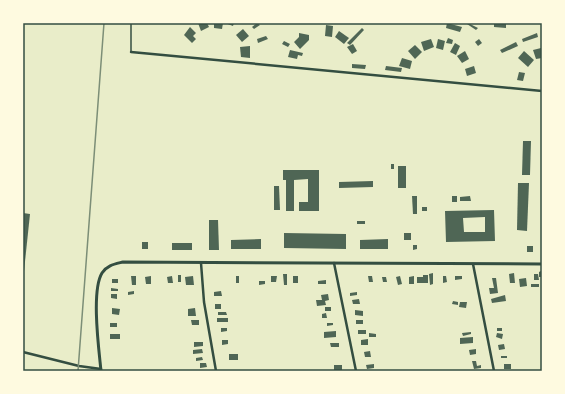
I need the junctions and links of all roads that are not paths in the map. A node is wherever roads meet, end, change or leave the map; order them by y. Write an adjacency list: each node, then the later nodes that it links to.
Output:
1 (131, 23): 2 (lane)
2 (131, 52): 3 (street)
3 (542, 91)
4 (201, 263): 5 (street); 9 (street); 10 (street)
5 (334, 263): 6 (street); 11 (street)
6 (474, 264): 7 (street); 12 (street)
7 (542, 264)
8 (23, 352): 9 (street)
9 (101, 370)
10 (216, 371)
11 (356, 371)
12 (494, 371)

